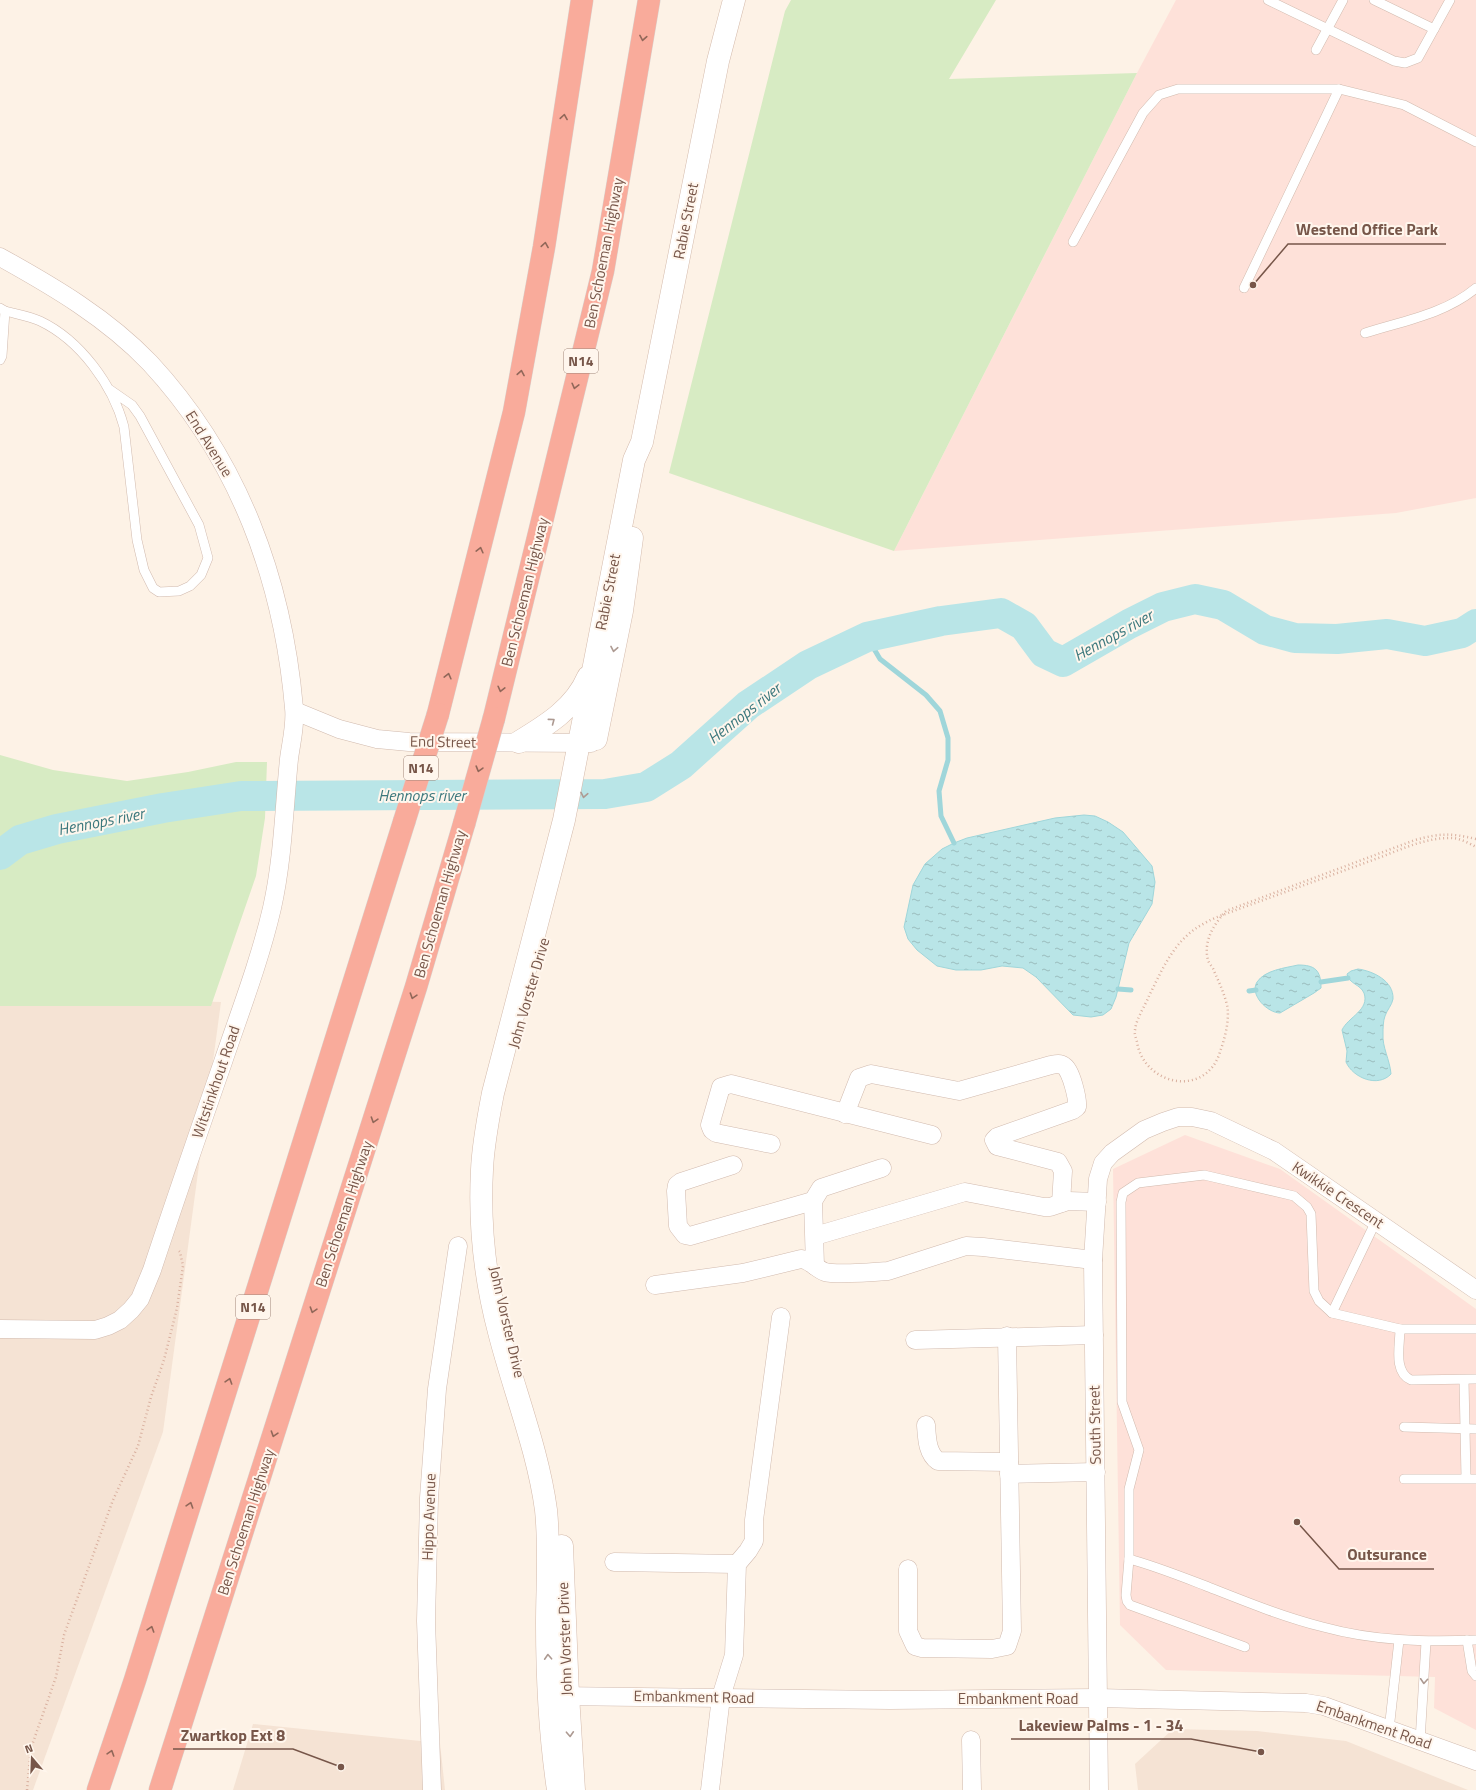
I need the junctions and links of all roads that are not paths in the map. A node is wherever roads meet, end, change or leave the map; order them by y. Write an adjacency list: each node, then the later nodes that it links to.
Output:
1 (582, 0): 77 (highway, N14, one-way to 1, bridge)
2 (649, 0): 78 (highway, Ben Schoeman Highway / N14, one-way to 78, bridge)
3 (734, 0): 21 (main road, Rabie Street)
4 (1268, 0): 8 (lane)
5 (1343, 0): 8 (lane)
6 (1374, 0): 9 (lane)
7 (1450, 0): 9 (lane)
8 (1328, 28): 9 (lane); 10 (lane)
9 (1434, 29)
10 (1316, 50)
11 (1339, 89): 12 (lane); 13 (lane); 15 (lane)
12 (1476, 142)
13 (1073, 242)
14 (0, 257): 23 (street, End Avenue)
15 (1244, 288)
16 (1476, 288): 18 (lane)
17 (2, 309): 19 (lane); 20 (lane)
18 (1365, 333)
19 (0, 360)
20 (109, 389): 20 (lane)
21 (642, 442): 22 (main road, Rabie Street); 25 (main road, Rabie Street, one-way to 25)
22 (596, 657): 24 (main road, one-way to 22); 25 (main road, Rabie Street)
23 (295, 711): 24 (street, End Street); 46 (street, Witstinkhout Road)
24 (520, 742): 25 (street, End Street)
25 (588, 743): 70 (main road, John Vorster Drive)
26 (845, 1114): 28 (street); 29 (street); 34 (street)
27 (1192, 1117): 33 (street, South Street); 35 (street, Kwikkie Crescent)
28 (932, 1135)
29 (771, 1144)
30 (733, 1165): 32 (street)
31 (882, 1168): 32 (street)
32 (813, 1201): 36 (street)
33 (1097, 1202): 34 (street); 38 (street, South Street)
34 (1061, 1203): 36 (street)
35 (1376, 1221): 41 (street, Kwikkie Crescent); 42 (lane)
36 (815, 1236): 39 (street)
37 (458, 1246): 79 (street, Hippo Avenue)
38 (1094, 1260): 39 (street); 47 (street, South Street)
39 (815, 1266): 40 (street)
40 (655, 1285)
41 (1476, 1290)
42 (1332, 1313): 44 (lane); 61 (lane)
43 (781, 1317): 63 (street)
44 (1400, 1329): 45 (lane); 51 (lane)
45 (1476, 1329)
46 (0, 1330)
47 (1094, 1335): 48 (street); 57 (street, South Street)
48 (1007, 1336): 49 (street); 56 (street)
49 (915, 1340)
50 (1476, 1379): 51 (lane)
51 (1464, 1380): 54 (lane)
52 (926, 1425): 56 (street)
53 (1404, 1428): 54 (lane)
54 (1465, 1429): 55 (lane); 58 (lane)
55 (1476, 1429)
56 (1009, 1468): 57 (street); 64 (street)
57 (1096, 1472): 72 (street, South Street)
58 (1466, 1478): 59 (lane); 60 (lane)
59 (1476, 1478)
60 (1404, 1480)
61 (1129, 1559): 65 (lane); 68 (lane)
62 (614, 1562): 63 (street)
63 (738, 1564): 71 (street)
64 (908, 1569)
65 (1399, 1640): 67 (lane); 73 (lane)
66 (1472, 1640): 67 (lane); 69 (lane)
67 (1426, 1642): 75 (lane, one-way to 75)
68 (1245, 1647)
69 (1476, 1676)
70 (559, 1696): 71 (street, Embankment Road); 80 (main road, John Vorster Drive); 81 (main road, John Vorster Drive, one-way to 81)
71 (721, 1697): 72 (street, Embankment Road); 82 (street)
72 (1098, 1698): 73 (street, Embankment Road); 84 (street, South Street)
73 (1389, 1730): 75 (street, Embankment Road)
74 (971, 1740): 83 (street)
75 (1420, 1740): 76 (street, Embankment Road)
76 (1476, 1761)
77 (98, 1790)
78 (160, 1790)
79 (432, 1790)
80 (558, 1790)
81 (574, 1790)
82 (710, 1790)
83 (972, 1790)
84 (1099, 1790)

